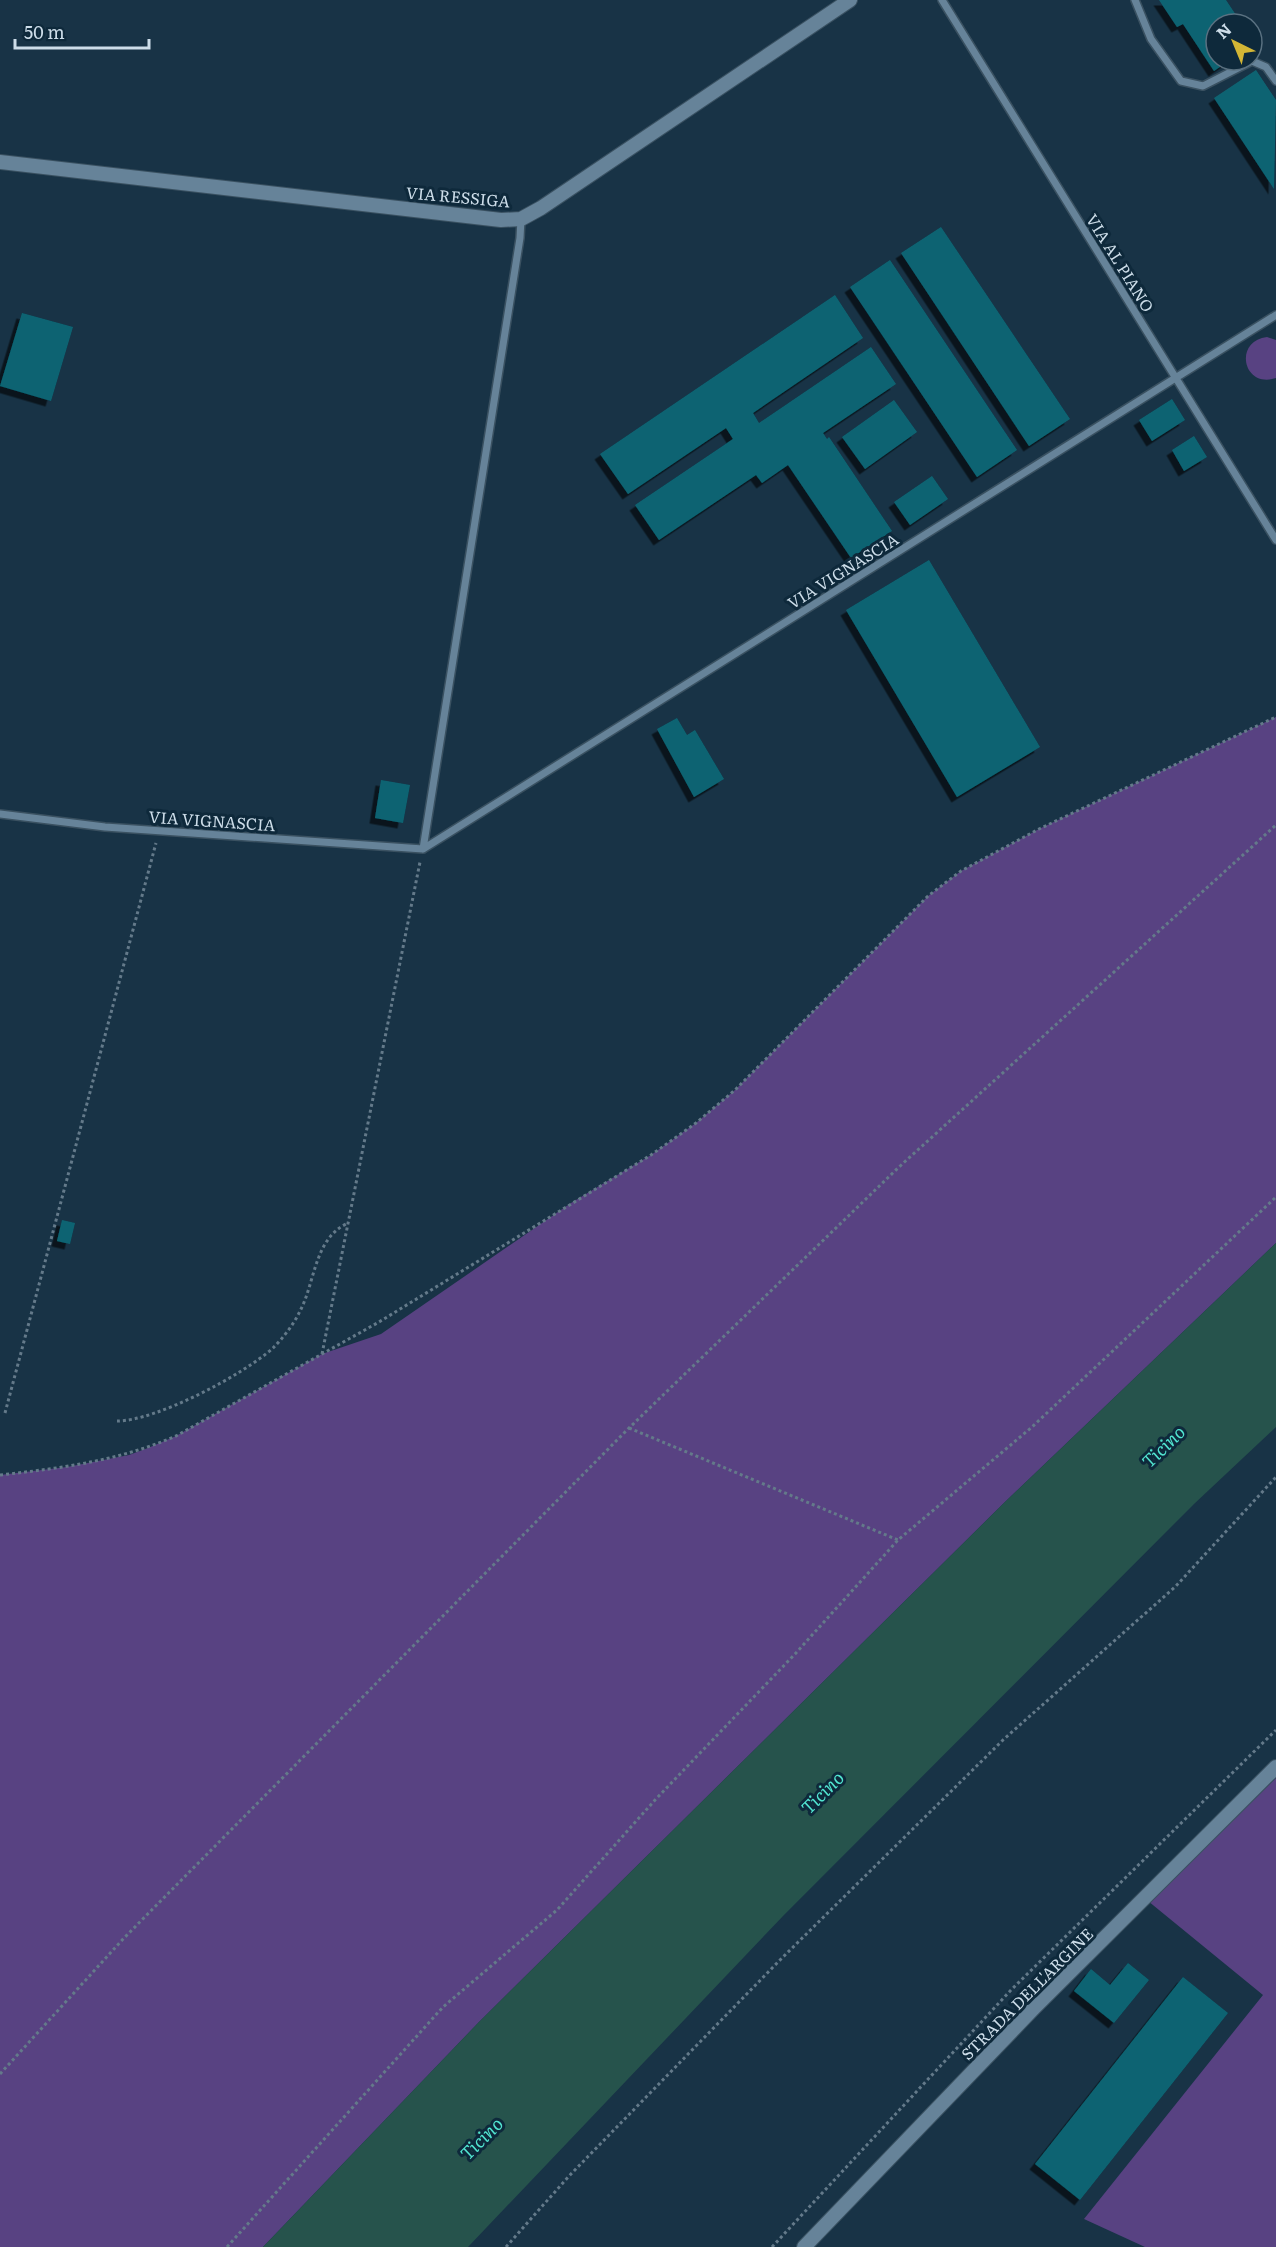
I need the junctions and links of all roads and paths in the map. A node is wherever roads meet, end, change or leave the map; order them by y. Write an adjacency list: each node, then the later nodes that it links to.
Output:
1 (850, 0): 6 (street, VIA RESSIGA)
2 (942, 0): 8 (lane, VIA AL PIANO)
3 (1135, 0): 4 (lane)
4 (1276, 81)
5 (0, 162): 6 (street, VIA RESSIGA)
6 (520, 219): 14 (lane)
7 (1276, 315): 8 (lane, VIA VIGNASCIA)
8 (1176, 379): 9 (lane, VIA AL PIANO); 14 (lane, VIA VIGNASCIA)
9 (1276, 540)
10 (1276, 717): 17 (path)
11 (0, 814): 13 (lane, VIA VIGNASCIA)
12 (1276, 825): 20 (path)
13 (159, 831): 14 (lane, VIA VIGNASCIA); 18 (path)
14 (423, 849): 16 (path)
15 (1276, 1197): 23 (path)
16 (346, 1224): 17 (path); 19 (path)
17 (322, 1354): 21 (path)
18 (6, 1413)
19 (117, 1421)
20 (629, 1428): 23 (path); 26 (path)
21 (0, 1475)
22 (1276, 1477): 28 (path)
23 (898, 1540): 27 (path)
24 (1276, 1730): 29 (path)
25 (1276, 1767): 30 (street, STRADA DELL'ARGINE)
26 (0, 2074)
27 (227, 2247)
28 (506, 2247)
29 (772, 2247)
30 (804, 2247)

